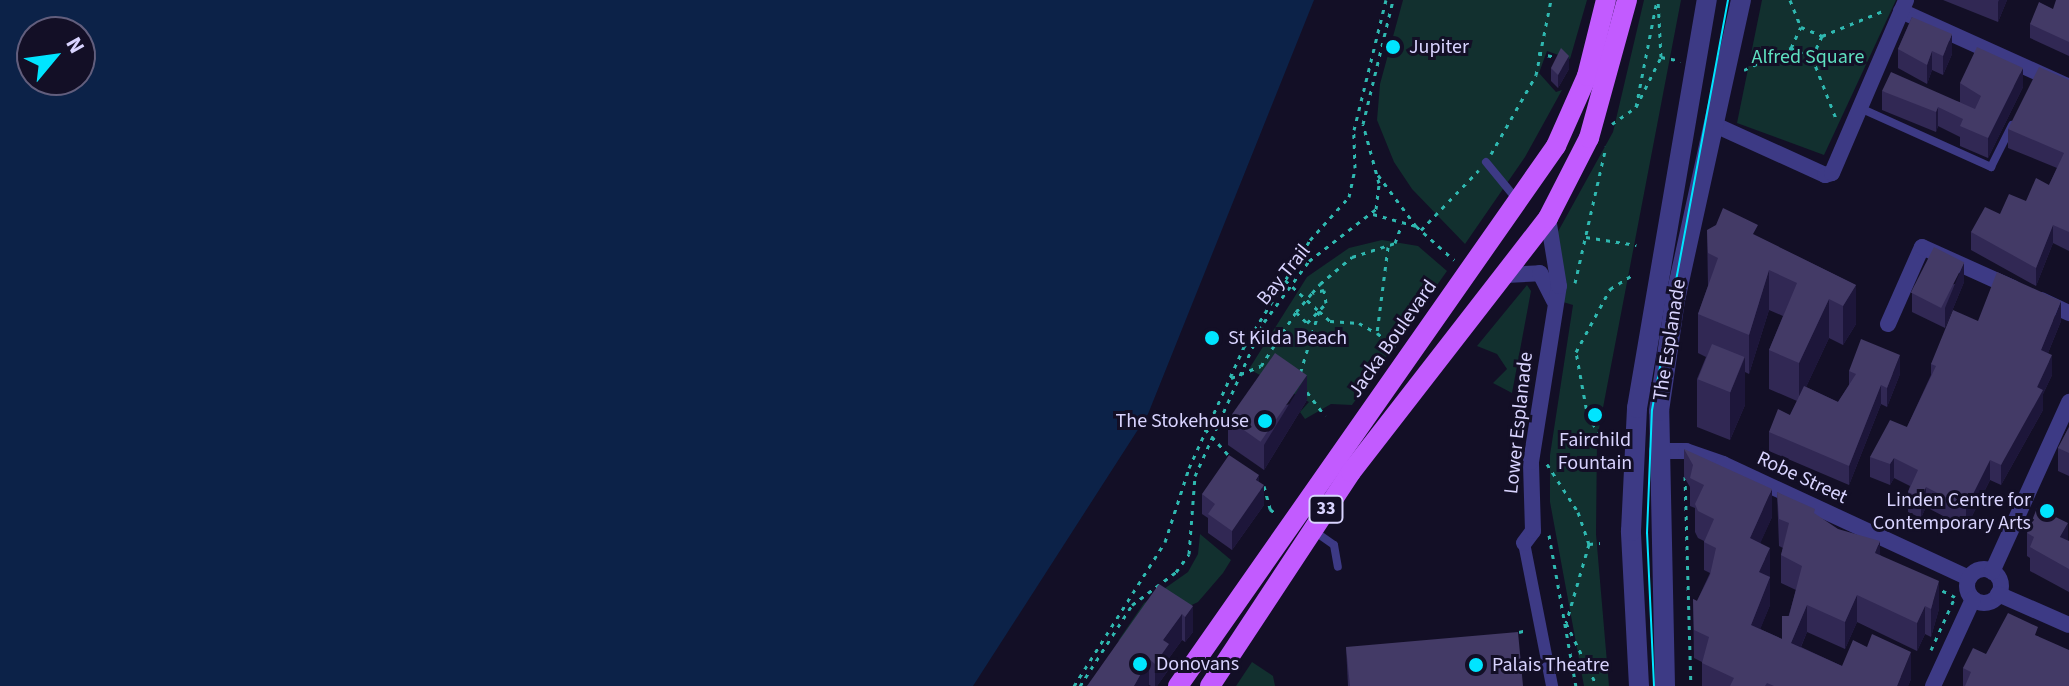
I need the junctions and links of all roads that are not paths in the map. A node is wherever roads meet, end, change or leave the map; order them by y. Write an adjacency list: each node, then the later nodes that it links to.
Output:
1 (1606, 0): 12 (main road, Jacka Boulevard / 33)
2 (1627, 0): 13 (main road, 33)
3 (1707, 0): 9 (street, The Esplanade)
4 (1741, 0): 10 (street, The Esplanade)
5 (1903, 6): 6 (street); 7 (street)
6 (2069, 87)
7 (1860, 108): 8 (lane); 10 (street)
8 (2018, 113)
9 (1687, 119): 10 (street); 21 (street, The Esplanade)
10 (1715, 125): 22 (street, The Esplanade)
11 (1486, 162): 12 (lane)
12 (1517, 205): 13 (main road); 14 (main road, Jacka Boulevard / 33)
13 (1548, 218): 15 (main road, 33); 17 (street, Lower Esplanade)
14 (1499, 231): 15 (main road); 32 (main road, Jacka Boulevard / 33)
15 (1521, 255): 16 (main road, 33)
16 (1506, 275): 17 (street); 23 (main road, 33)
17 (1555, 306): 24 (street, Lower Esplanade)
18 (2069, 313): 19 (street)
19 (1888, 324)
20 (2069, 402): 26 (street)
21 (1633, 450): 22 (street); 34 (street, The Esplanade)
22 (1657, 451): 27 (street, Robe Street); 35 (street, The Esplanade)
23 (1312, 530): 25 (lane); 33 (main road, 33)
24 (1524, 543): 31 (street, Lower Esplanade)
25 (1338, 567)
26 (1992, 572): 27 (street); 28 (street)
27 (1969, 578): 29 (street)
28 (1998, 594): 29 (street); 30 (street)
29 (1973, 599): 36 (street)
30 (2069, 625)
31 (1552, 685)
32 (1178, 686)
33 (1210, 686)
34 (1639, 686)
35 (1665, 686)
36 (1933, 686)

